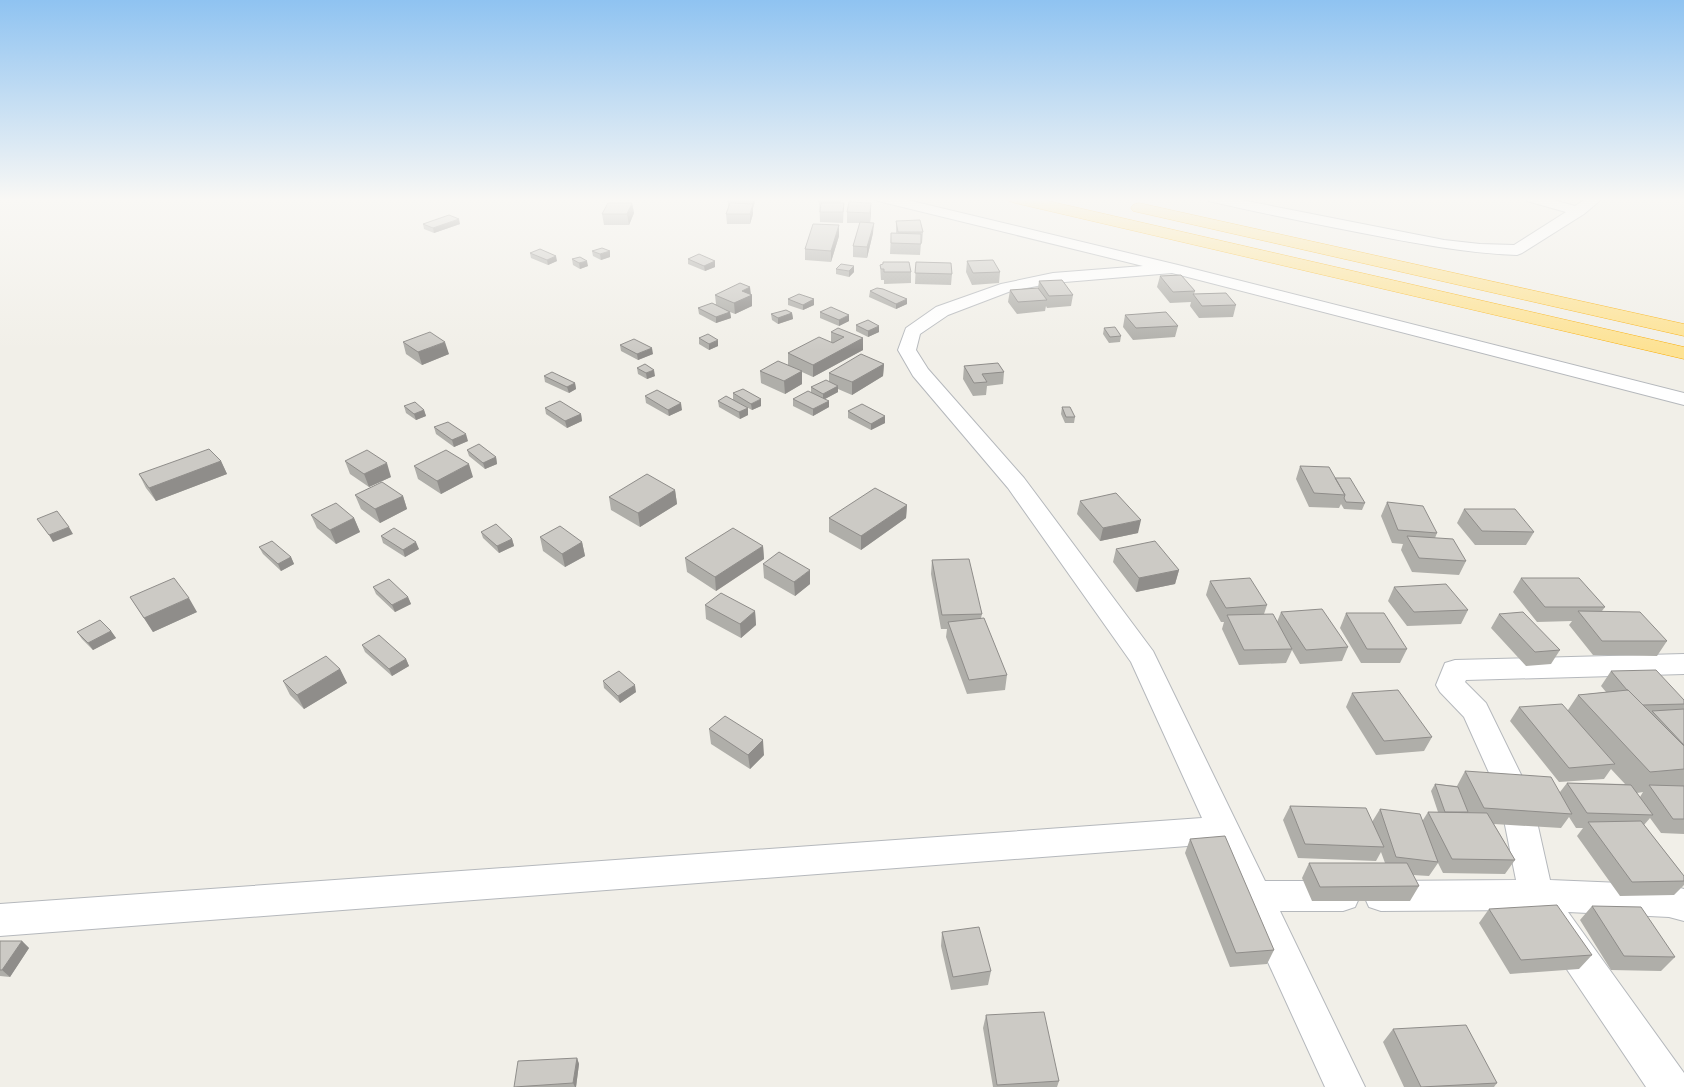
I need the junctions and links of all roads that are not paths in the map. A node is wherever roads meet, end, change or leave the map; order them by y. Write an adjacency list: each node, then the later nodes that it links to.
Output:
1 (1092, 249): 6 (street)
2 (1234, 249): 8 (highway)
3 (1323, 249): 7 (highway)
4 (1473, 249): 5 (street)
5 (1519, 249)
6 (1172, 268): 9 (street); 11 (street)
7 (1684, 330)
8 (1684, 353)
9 (1684, 399)
10 (1684, 664): 12 (street)
11 (1224, 830): 13 (street); 15 (street)
12 (1536, 895): 13 (street); 14 (street); 17 (street)
13 (1255, 896): 16 (street)
14 (1684, 904)
15 (0, 920)
16 (1345, 1087)
17 (1670, 1087)

